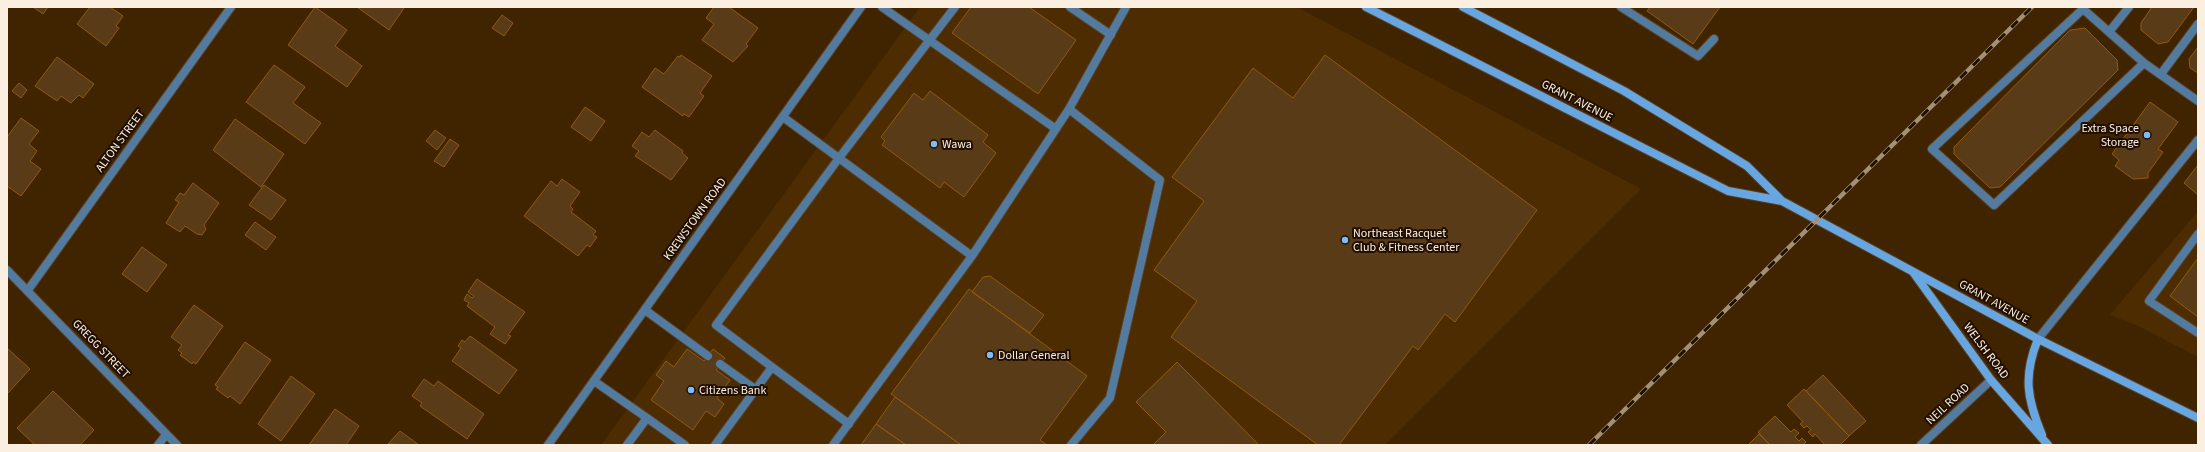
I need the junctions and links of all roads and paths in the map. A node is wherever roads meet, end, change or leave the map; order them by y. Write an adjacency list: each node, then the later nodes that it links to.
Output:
1 (231, 7): 29 (street, ALTON STREET)
2 (861, 7): 20 (street, KREWSTOWN ROAD)
3 (882, 7): 15 (street)
4 (955, 7): 15 (street)
5 (1070, 7): 13 (street)
6 (1126, 7): 13 (street)
7 (1366, 7): 24 (main road, GRANT AVENUE)
8 (1463, 7): 24 (main road, GRANT AVENUE)
9 (1621, 7): 14 (street)
10 (2128, 7): 12 (street)
11 (2198, 24): 17 (street)
12 (2109, 32): 16 (street); 16 (street)
13 (1111, 35): 19 (street)
14 (1714, 40)
15 (930, 41): 21 (street); 23 (street)
16 (2144, 62): 17 (street)
17 (2161, 74): 18 (street)
18 (2198, 101)
19 (1069, 109): 21 (street); 51 (street)
20 (783, 117): 23 (street); 30 (street, KREWSTOWN ROAD)
21 (1056, 129): 26 (street)
22 (2198, 140): 32 (street)
23 (839, 158): 26 (street); 35 (street)
24 (1782, 201): 28 (main road, GRANT AVENUE)
25 (2198, 234): 31 (street)
26 (972, 256): 41 (street)
27 (7, 270): 29 (street, GREGG STREET)
28 (1911, 270): 32 (main road, GRANT AVENUE); 36 (main road, WELSH ROAD)
29 (28, 290): 42 (street, GREGG STREET)
30 (645, 310): 33 (street); 37 (street, KREWSTOWN ROAD)
31 (2198, 333)
32 (2038, 339): 40 (main road, GRANT AVENUE); 43 (main road, WELSH ROAD)
33 (708, 356)
34 (720, 364): 38 (street)
35 (772, 367): 38 (street); 41 (street)
36 (1991, 380): 43 (main road, WELSH ROAD); 52 (street, NEIL ROAD)
37 (594, 381): 39 (street); 46 (street, KREWSTOWN ROAD)
38 (755, 389): 49 (street)
39 (647, 418): 47 (street); 48 (street)
40 (2198, 418)
41 (849, 424): 50 (street)
42 (166, 435): 44 (street); 45 (street, GREGG STREET)
43 (2046, 444)
44 (158, 445)
45 (177, 445)
46 (548, 445)
47 (627, 445)
48 (685, 445)
49 (714, 445)
50 (833, 445)
51 (1071, 445)
52 (1921, 445)

